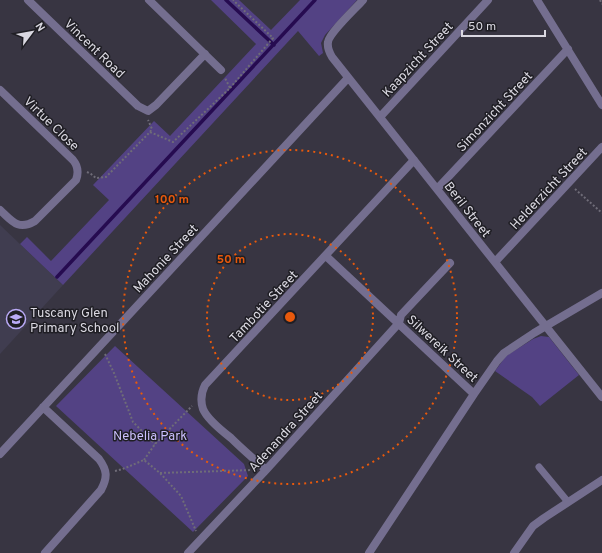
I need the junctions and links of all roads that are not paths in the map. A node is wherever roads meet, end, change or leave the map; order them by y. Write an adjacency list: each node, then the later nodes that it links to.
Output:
1 (28, 0): 7 (street, Vincent Road)
2 (148, 0): 7 (street)
3 (363, 0): 9 (street, Beril Street)
4 (488, 0): 12 (street, Kaapzicht Street)
5 (537, 0): 6 (street)
6 (568, 49): 11 (street); 15 (street, Simonzicht Street)
7 (205, 54): 8 (street)
8 (221, 70)
9 (348, 78): 12 (street, Beril Street); 25 (street, Mahonie Street)
10 (0, 90): 16 (street, Virtue Close)
11 (602, 105)
12 (380, 117): 14 (street, Beril Street)
13 (602, 147): 18 (street, Helderzicht Street)
14 (414, 160): 15 (street, Beril Street); 17 (street, Tambotie Street)
15 (437, 190): 18 (street, Beril Street)
16 (0, 210)
17 (326, 256): 21 (street, Silwereik Street); 28 (street, Tambotie Street)
18 (495, 262): 22 (street, Beril Street)
19 (450, 263): 21 (street, Adenandra Street)
20 (602, 293): 22 (street)
21 (399, 324): 23 (street, Silwereik Street); 28 (street, Adenandra Street)
22 (546, 327): 23 (street); 24 (street, Beril Street)
23 (474, 394): 33 (street, Silwereik Street)
24 (602, 397)
25 (43, 407): 26 (street, Mahonie Street); 31 (street)
26 (0, 454)
27 (539, 467): 30 (lane)
28 (266, 470): 32 (street, Adenandra Street)
29 (602, 480): 30 (street)
30 (568, 502): 34 (street)
31 (45, 553)
32 (188, 553)
33 (369, 553)
34 (514, 553)

